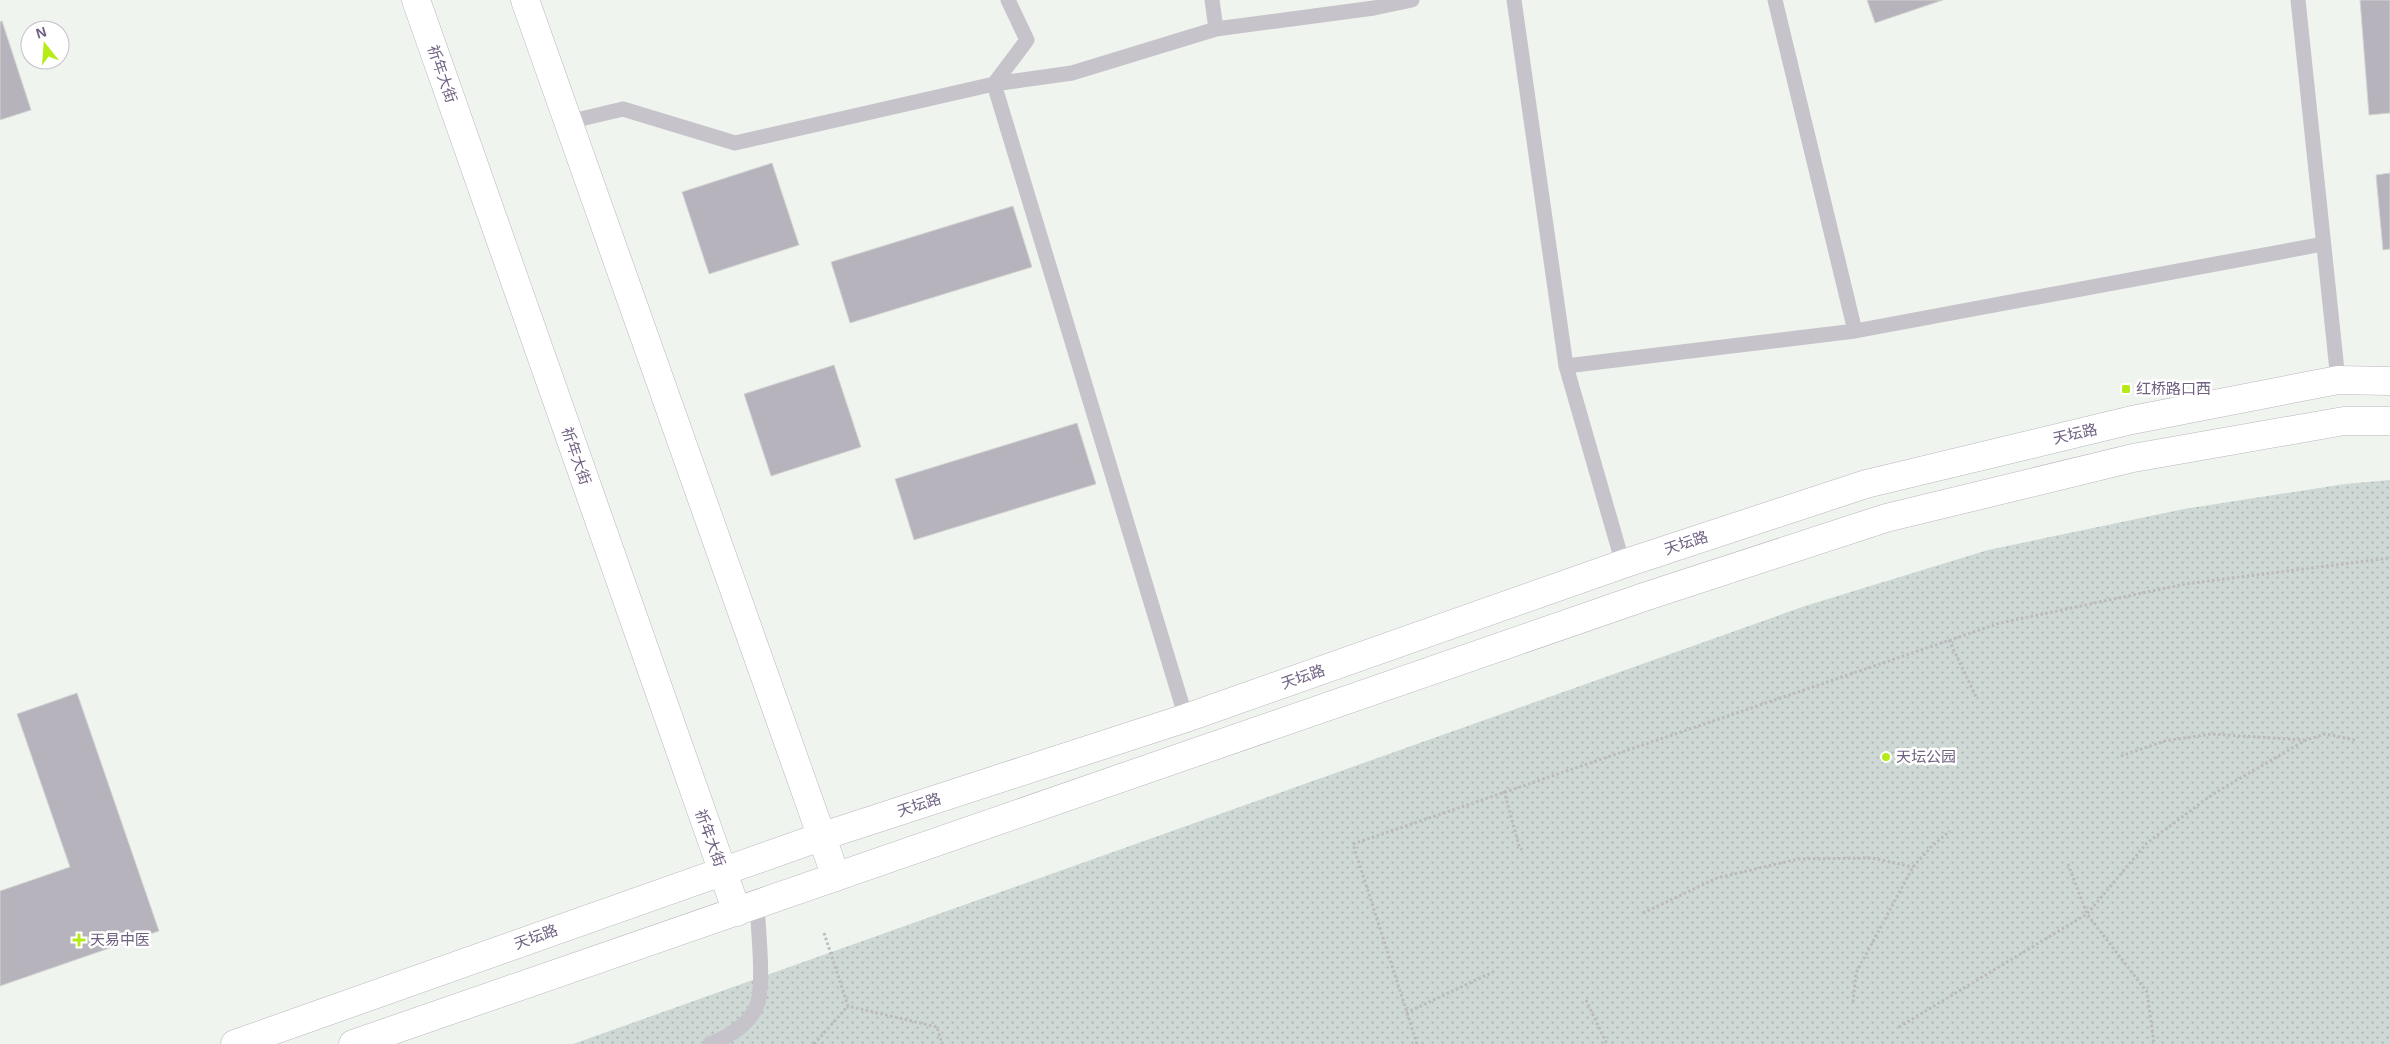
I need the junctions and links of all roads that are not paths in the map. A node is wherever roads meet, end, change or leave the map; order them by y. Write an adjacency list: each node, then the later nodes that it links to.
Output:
1 (416, 0): 22 (street, 祈年大街)
2 (525, 0): 12 (street)
3 (1008, 0): 11 (lane)
4 (1212, 0): 10 (lane)
5 (1412, 0): 9 (lane)
6 (1514, 0): 15 (lane)
7 (1775, 0): 14 (lane)
8 (2298, 0): 13 (lane)
9 (1373, 4): 10 (lane)
10 (1216, 29): 11 (lane)
11 (994, 84): 12 (lane); 20 (lane)
12 (568, 122): 21 (street)
13 (2323, 244): 14 (lane); 16 (lane)
14 (1855, 331): 15 (lane)
15 (1566, 366): 19 (lane)
16 (2338, 380): 17 (street, 天坛路); 19 (street, 天坛路)
17 (2390, 381)
18 (2390, 421): 23 (street)
19 (1623, 564): 20 (street, 天坛路)
20 (1186, 718): 21 (street, 天坛路)
21 (823, 836): 22 (street, 天坛路); 23 (street)
22 (722, 871): 24 (street, 祈年大街); 25 (street, 天坛路)
23 (836, 877): 24 (street)
24 (747, 908): 26 (street); 27 (lane)
25 (235, 1044)
26 (353, 1044)
27 (710, 1044)

